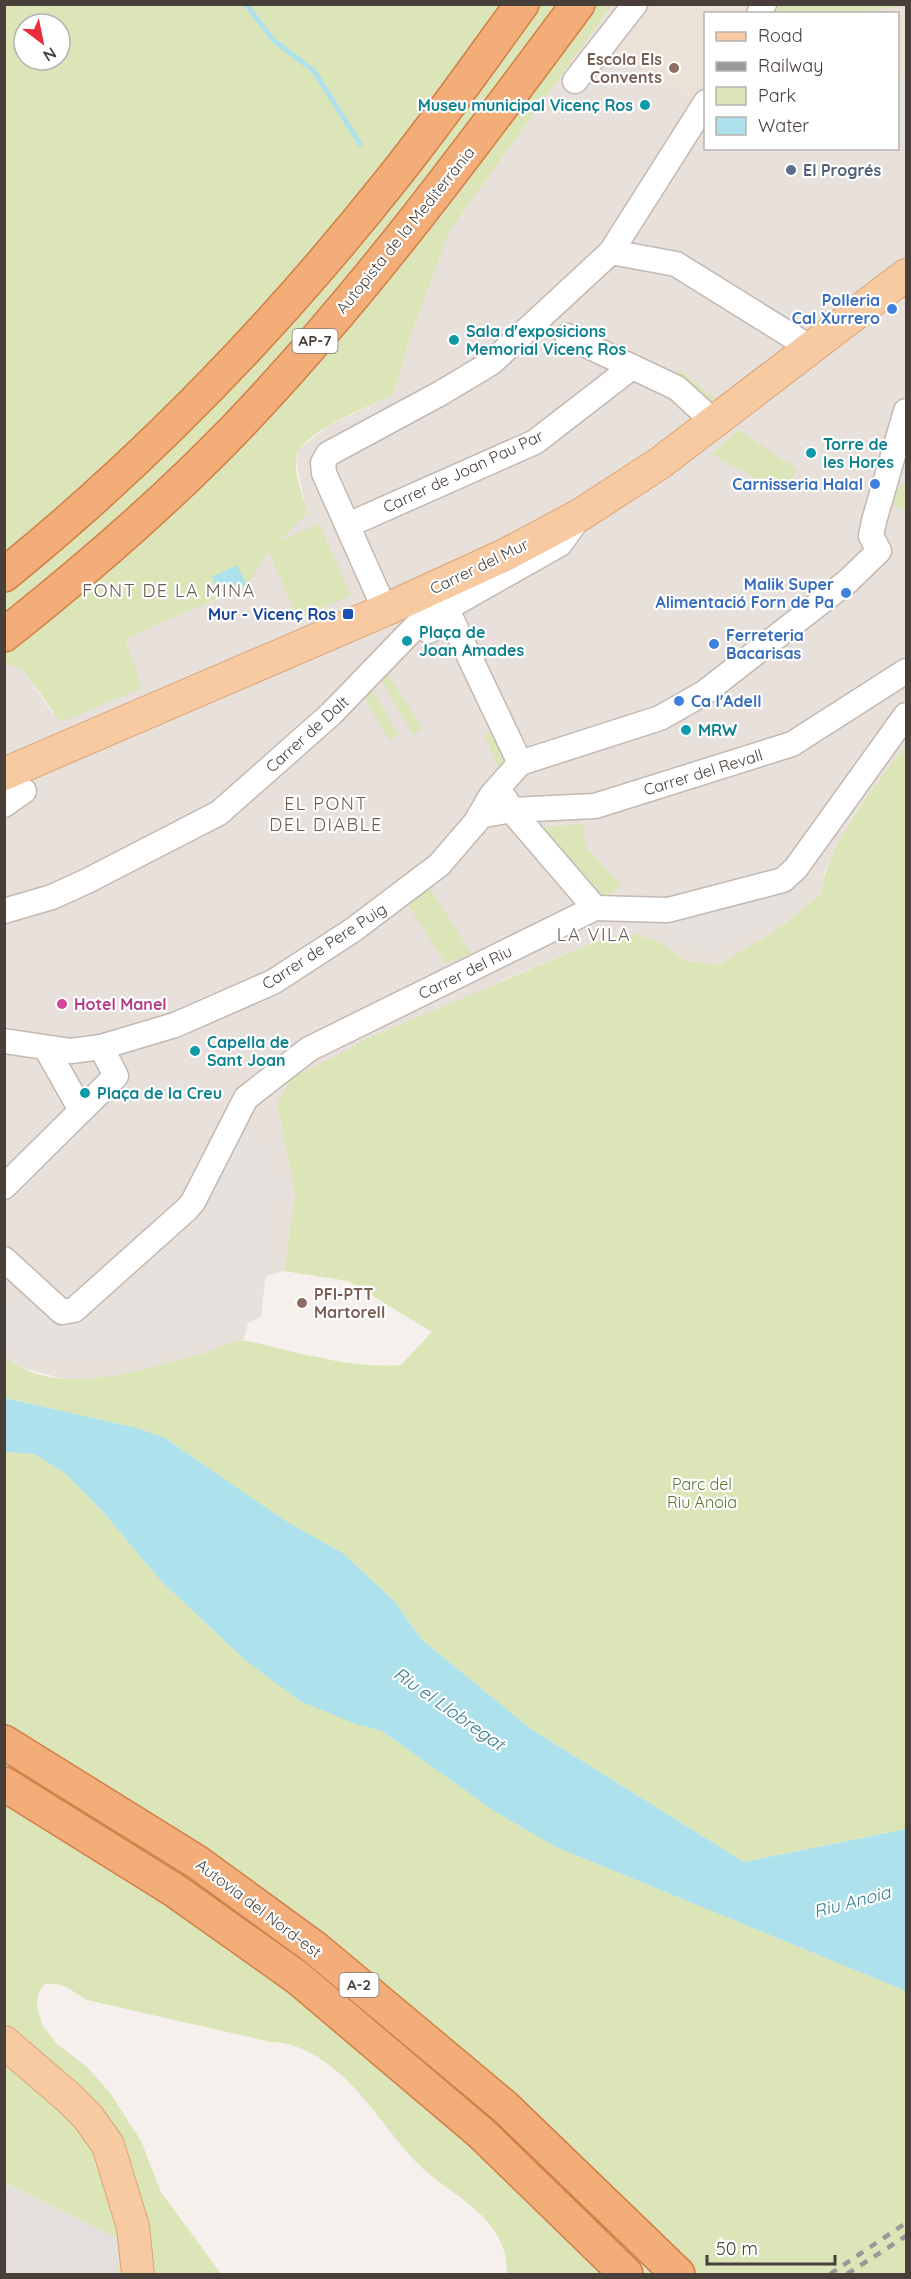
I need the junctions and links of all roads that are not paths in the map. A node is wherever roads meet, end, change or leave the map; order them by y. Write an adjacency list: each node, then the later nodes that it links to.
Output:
1 (522, 4): 15 (highway, AP-7)
2 (578, 4): 17 (highway, Autopista de la Mediterrània / AP-7)
3 (635, 4): 4 (street)
4 (575, 81)
5 (704, 104): 6 (street)
6 (611, 252): 9 (street); 14 (street)
7 (906, 275): 9 (main road, Carrer del Mur)
8 (567, 336): 10 (street)
9 (811, 348): 12 (main road, Carrer del Mur)
10 (632, 367): 12 (street); 14 (street, Carrer de Joan Pau Par)
11 (906, 411): 21 (street)
12 (714, 422): 13 (main road, Carrer del Mur)
13 (580, 515): 16 (main road, Carrer del Mur); 18 (street, Carrer de Dalt)
14 (348, 525): 16 (street)
15 (4, 575)
16 (385, 610): 22 (main road, Carrer del Mur)
17 (4, 635)
18 (380, 664): 21 (street); 27 (street, Carrer de Dalt)
19 (906, 671): 24 (street, Carrer del Revall)
20 (906, 715): 26 (street, Carrer del Riu)
21 (512, 772): 24 (street); 25 (street, Carrer de Pere Puig)
22 (14, 783): 23 (street)
23 (4, 805)
24 (511, 810): 25 (street, Carrer del Revall); 26 (street)
25 (479, 816): 29 (street, Carrer de Pere Puig)
26 (595, 908): 33 (street, Carrer del Riu)
27 (4, 911)
28 (4, 1041): 30 (street, Carrer de Pere Puig)
29 (101, 1047): 30 (street, Carrer de Pere Puig); 31 (street)
30 (46, 1048): 31 (street)
31 (81, 1110): 32 (street)
32 (4, 1187)
33 (4, 1259)
34 (4, 1742): 41 (highway, Autovia del Nord-est / A-2)
35 (4, 1784): 40 (highway, Autovia del Nord-est / A-2)
36 (4, 2042): 37 (main road)
37 (108, 2145): 38 (main road); 39 (main road)
38 (138, 2274)
39 (157, 2274)
40 (626, 2274)
41 (678, 2274)

